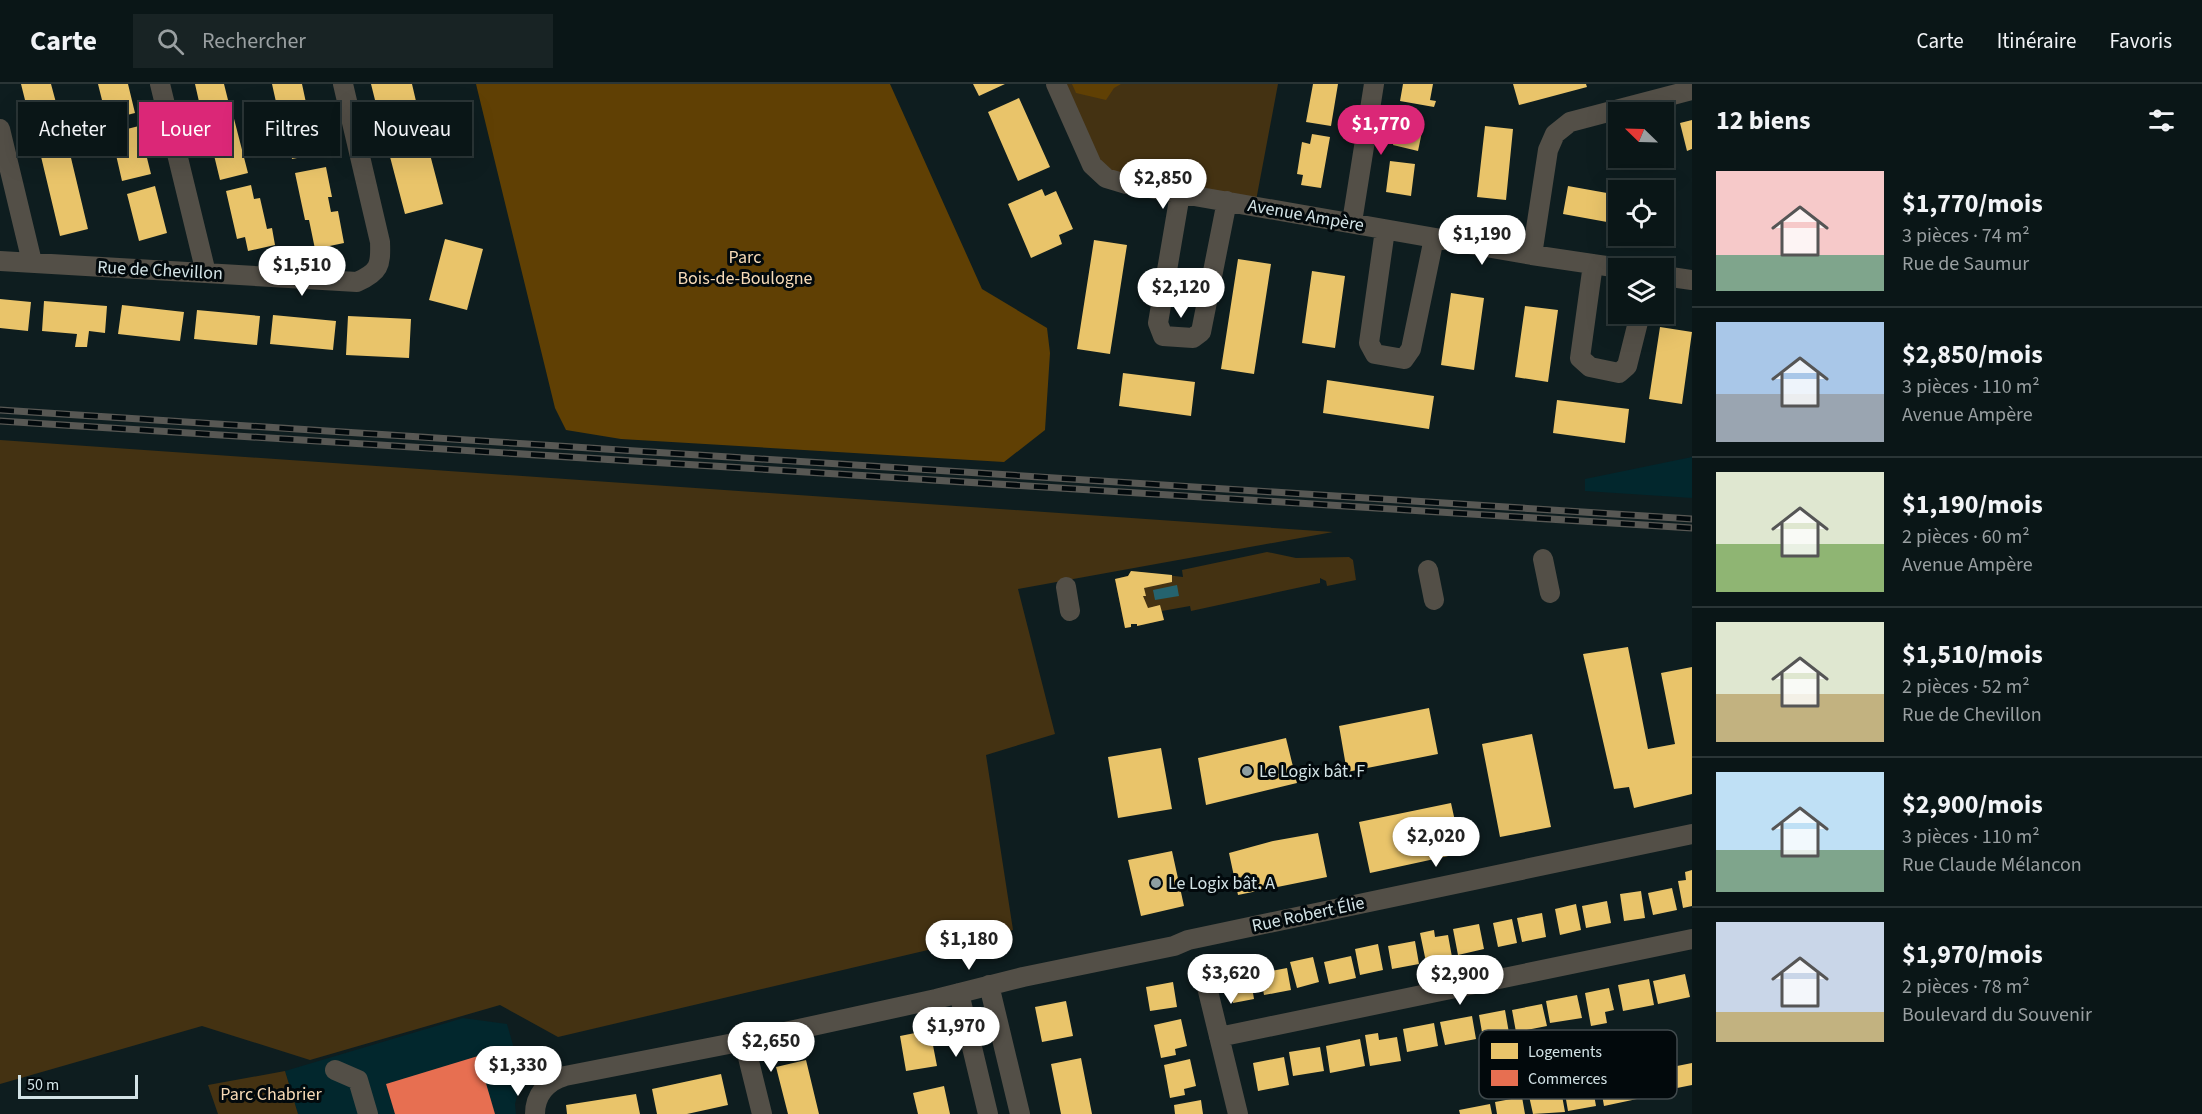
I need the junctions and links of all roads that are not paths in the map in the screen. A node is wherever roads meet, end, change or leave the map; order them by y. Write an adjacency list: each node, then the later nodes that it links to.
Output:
1 (160, 84): 19 (street)
2 (343, 84): 19 (street, Rue de Chevillon)
3 (1056, 84): 9 (street, Avenue Ampère)
4 (1374, 84): 11 (street)
5 (1692, 90): 14 (street)
6 (0, 111): 7 (street)
7 (0, 117)
8 (0, 129): 16 (street)
9 (1180, 194): 10 (street, Avenue Ampère); 10 (street, Avenue Ampère)
10 (1227, 201): 11 (street, Avenue Ampère)
11 (1352, 222): 12 (street, Avenue Ampère)
12 (1385, 230): 13 (street, Avenue Ampère); 13 (street, Avenue Ampère)
13 (1434, 238): 14 (street, Avenue Ampère)
14 (1532, 255): 17 (street, Avenue Ampère)
15 (0, 261): 16 (street, Rue de Chevillon)
16 (32, 262): 19 (street, Rue de Chevillon)
17 (1593, 264): 18 (street, Avenue Ampère); 22 (street)
18 (1608, 266)
19 (206, 273)
20 (1674, 277): 21 (street)
21 (1692, 280)
22 (1638, 324)
23 (1544, 559): 26 (street)
24 (1428, 570): 27 (street)
25 (1066, 587): 28 (street)
26 (1550, 593)
27 (1434, 600)
28 (1070, 611)
29 (1692, 834): 32 (street, Rue Robert Élie)
30 (1692, 939): 34 (street)
31 (1206, 983): 34 (street)
32 (989, 985): 33 (street, Rue Robert Élie); 41 (street)
33 (959, 993): 35 (street, Rue Robert Élie); 40 (street)
34 (1219, 1037): 42 (street)
35 (744, 1041): 38 (street, Rue Robert Élie); 39 (street)
36 (335, 1070): 37 (street)
37 (368, 1114)
38 (535, 1114)
39 (762, 1114)
40 (988, 1114)
41 (1020, 1114)
42 (1238, 1114)

